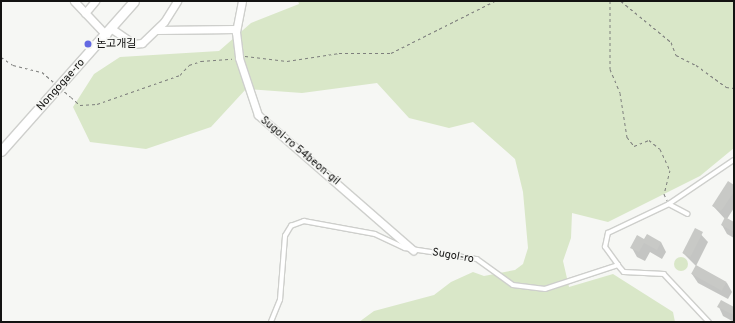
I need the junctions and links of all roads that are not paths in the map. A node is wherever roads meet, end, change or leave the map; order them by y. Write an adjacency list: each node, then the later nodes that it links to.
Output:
1 (74, 1): 6 (street)
2 (95, 1): 6 (street)
3 (134, 1): 9 (main road, Nongogae-ro)
4 (177, 1): 7 (street)
5 (242, 1): 8 (street, Sugol-ro 54beon-gil)
6 (85, 13): 9 (street)
7 (157, 30): 8 (street); 9 (street)
8 (236, 30): 14 (street, Sugol-ro 54beon-gil)
9 (109, 32): 10 (main road, Nongogae-ro)
10 (1, 150)
11 (734, 160): 12 (lane)
12 (669, 204): 13 (lane); 15 (lane)
13 (688, 214)
14 (413, 250): 15 (lane, Sugol-ro); 16 (lane, Sugol-ro)
15 (618, 265): 17 (lane)
16 (271, 322)
17 (708, 322)

